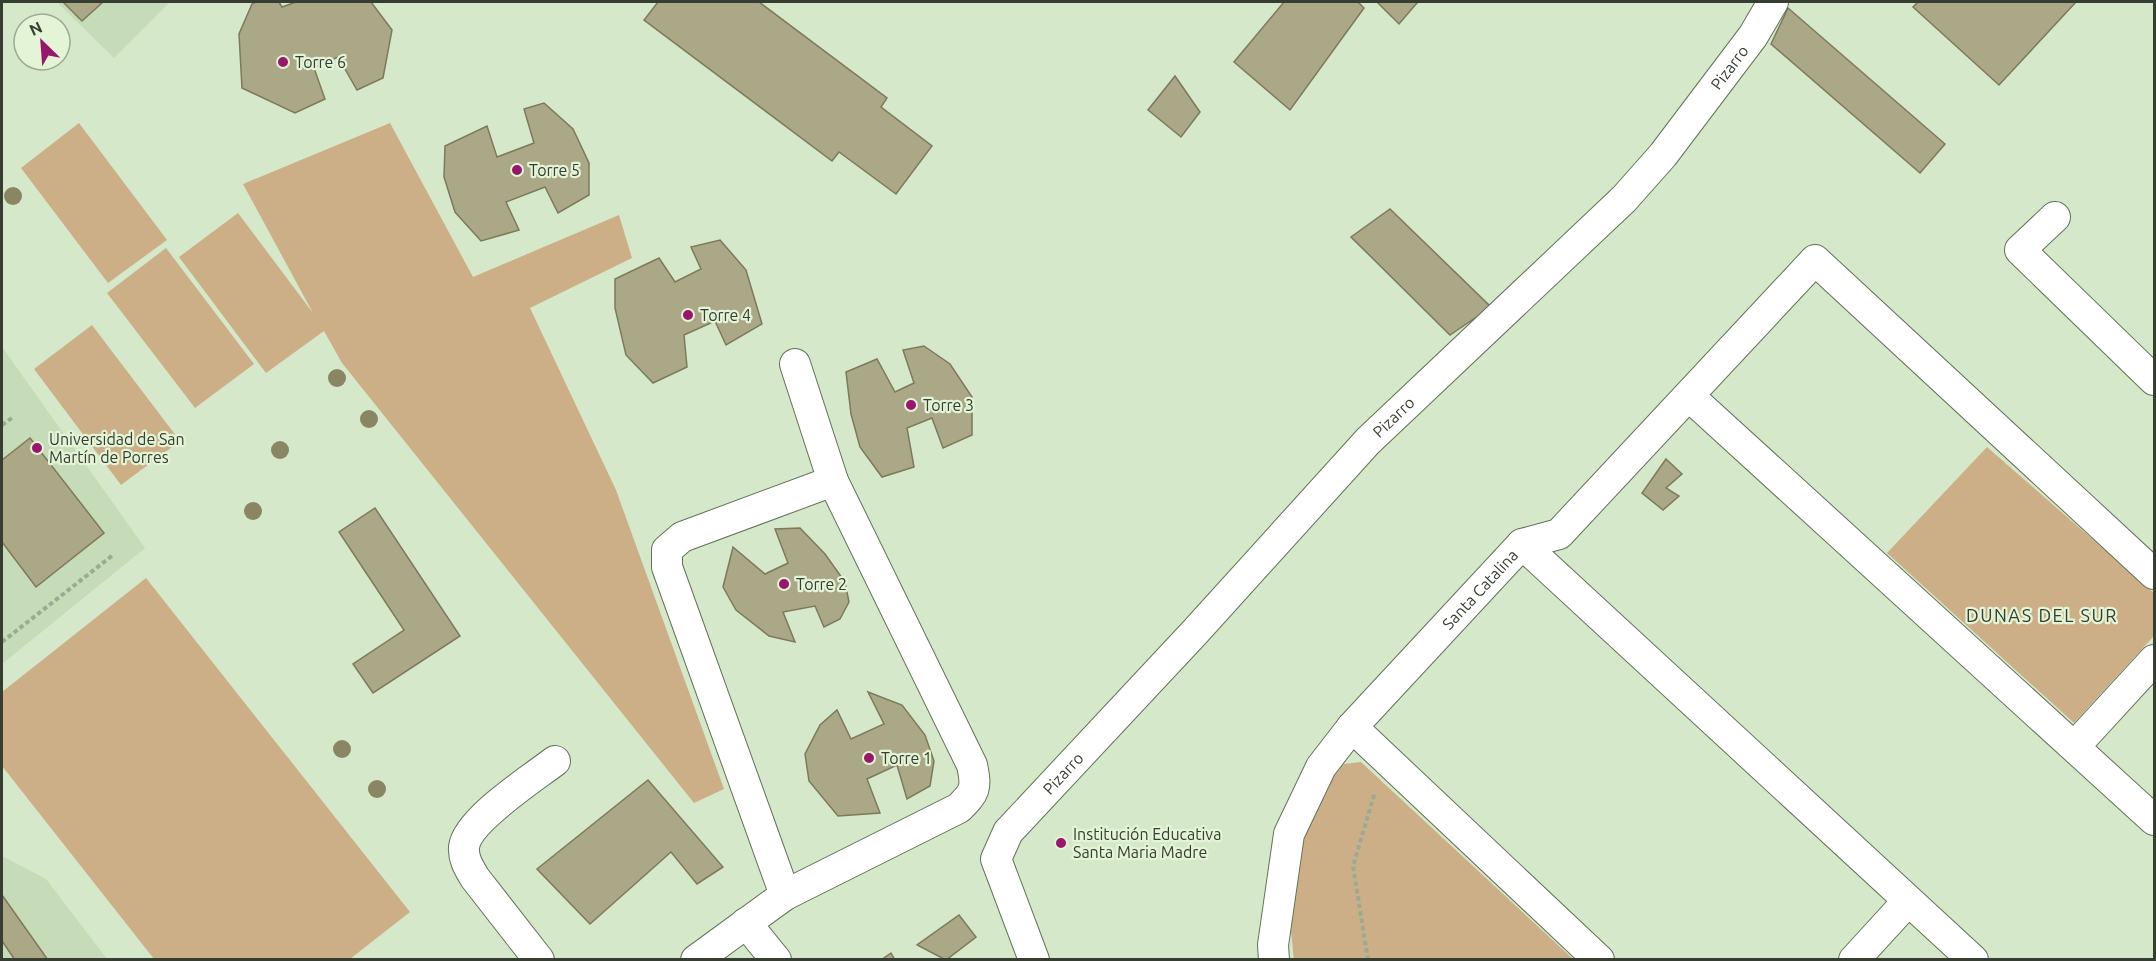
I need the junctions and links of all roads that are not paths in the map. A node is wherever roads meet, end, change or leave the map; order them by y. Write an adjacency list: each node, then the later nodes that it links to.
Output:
1 (1773, 2): 20 (street, Pizarro)
2 (2055, 217): 4 (street)
3 (795, 364): 6 (street)
4 (2154, 380)
5 (1689, 396): 7 (street, Santa Catalina); 8 (street, Santa Catalina); 11 (street)
6 (833, 481): 14 (street); 14 (street)
7 (1522, 544): 10 (street, Santa Catalina); 15 (street)
8 (2154, 574)
9 (2154, 660): 11 (street)
10 (1352, 727): 21 (street, Santa Catalina); 22 (street)
11 (2076, 745): 13 (street)
12 (555, 761): 17 (street)
13 (2154, 820)
14 (785, 895): 16 (street)
15 (1908, 901): 23 (street); 24 (street)
16 (746, 923): 18 (street); 19 (street)
17 (539, 960)
18 (696, 960)
19 (776, 960)
20 (1034, 960)
21 (1274, 960)
22 (1599, 960)
23 (1854, 960)
24 (1973, 960)

